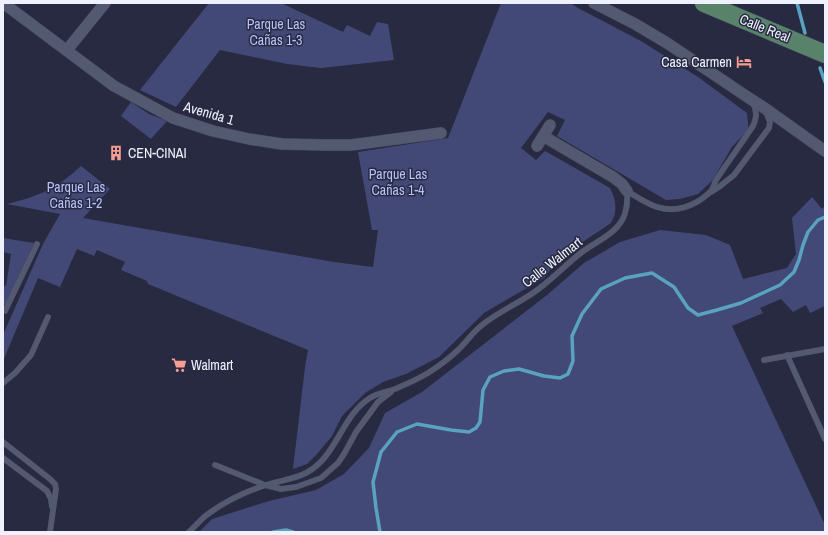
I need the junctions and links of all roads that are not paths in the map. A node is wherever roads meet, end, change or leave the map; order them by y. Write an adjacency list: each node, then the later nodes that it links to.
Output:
1 (3, 3): 5 (street, Avenida 1)
2 (104, 3): 5 (street)
3 (594, 3): 7 (street)
4 (704, 3): 6 (main road, Calle Real)
5 (67, 50): 10 (street, Avenida 1)
6 (825, 54)
7 (752, 100): 8 (street); 13 (lane)
8 (763, 107): 11 (street); 13 (lane)
9 (550, 125): 12 (street)
10 (441, 133)
11 (825, 151)
12 (627, 192): 13 (lane); 21 (lane, Calle Walmart)
13 (711, 192)
14 (37, 244): 15 (lane)
15 (4, 313)
16 (48, 317): 20 (lane)
17 (825, 349): 18 (lane)
18 (787, 356): 19 (lane); 22 (lane)
19 (764, 360)
20 (3, 383)
21 (396, 388): 26 (lane, Calle Walmart); 26 (lane, Calle Walmart)
22 (825, 439)
23 (3, 442): 27 (lane)
24 (3, 458): 27 (lane)
25 (215, 465): 26 (lane)
26 (265, 485): 29 (lane, Calle Walmart)
27 (54, 513): 28 (lane)
28 (50, 532)
29 (189, 532)

